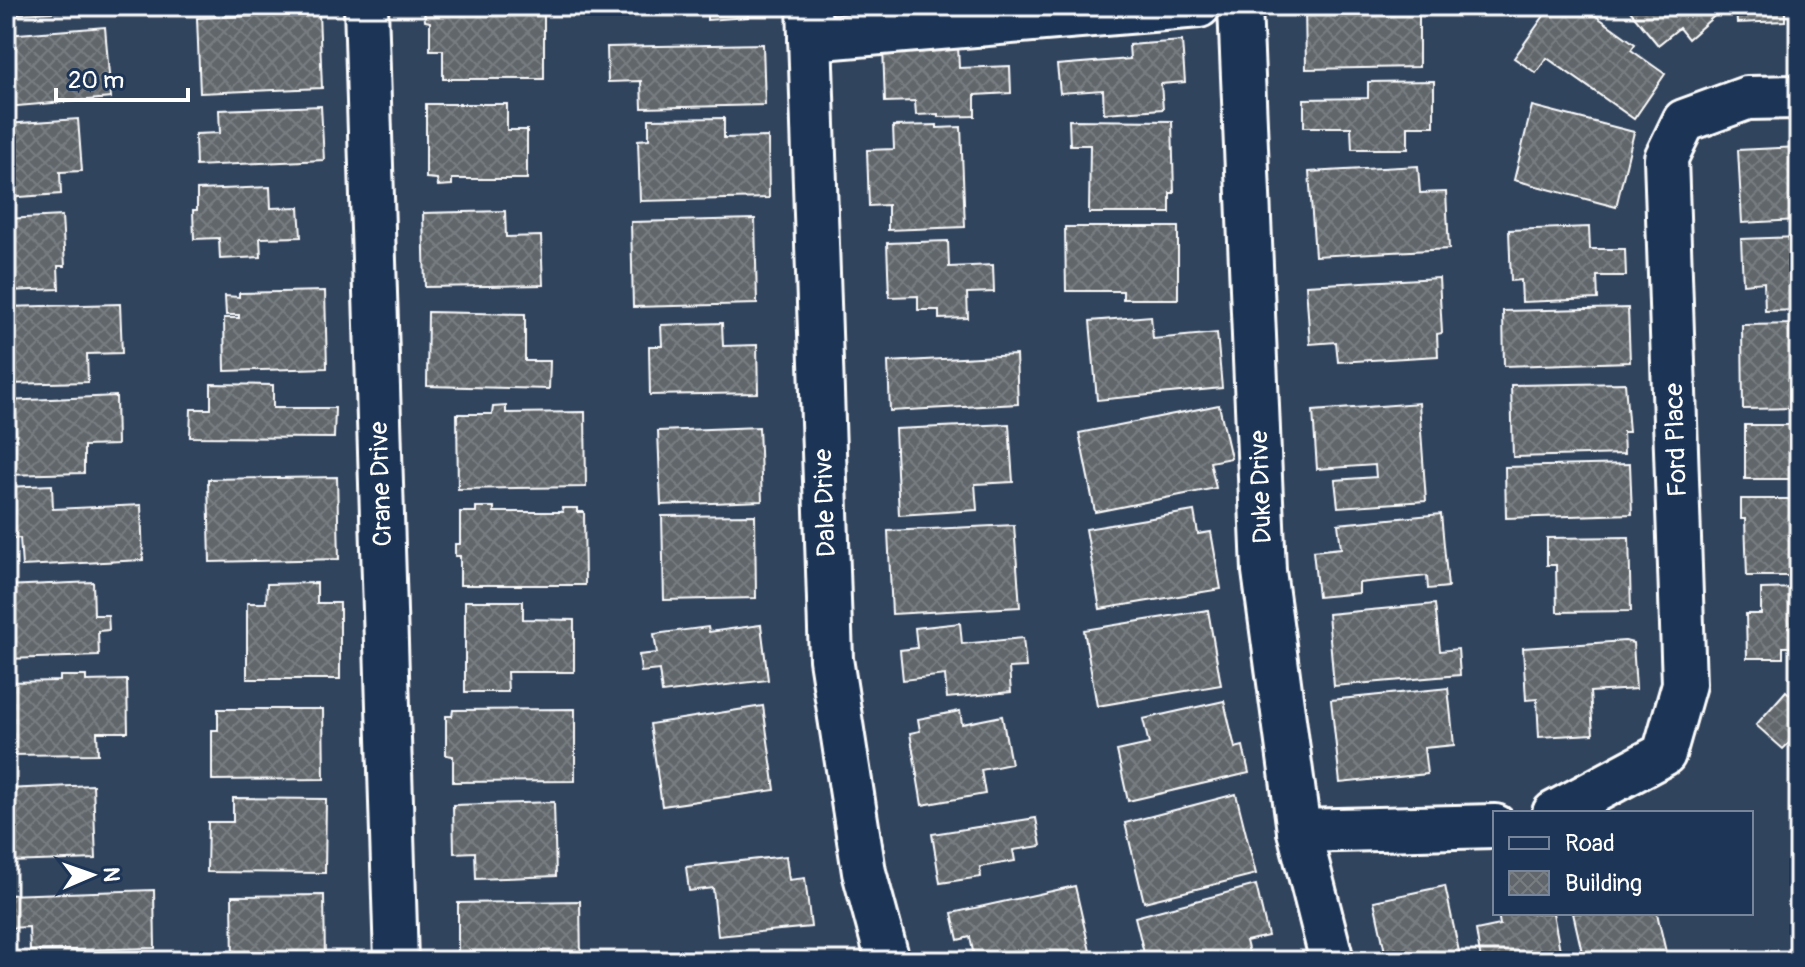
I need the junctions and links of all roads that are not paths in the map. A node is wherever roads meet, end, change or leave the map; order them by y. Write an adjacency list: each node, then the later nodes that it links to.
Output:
1 (366, 6): 9 (street, Crane Drive)
2 (1199, 6): 4 (street, Dale Drive)
3 (1240, 6): 8 (street, Duke Drive)
4 (810, 22): 10 (street, Dale Drive)
5 (1799, 97): 6 (street, Ford Place)
6 (1558, 811)
7 (1493, 826): 8 (street)
8 (1299, 831): 11 (street, Duke Drive)
9 (396, 961)
10 (888, 961)
11 (1332, 961)

